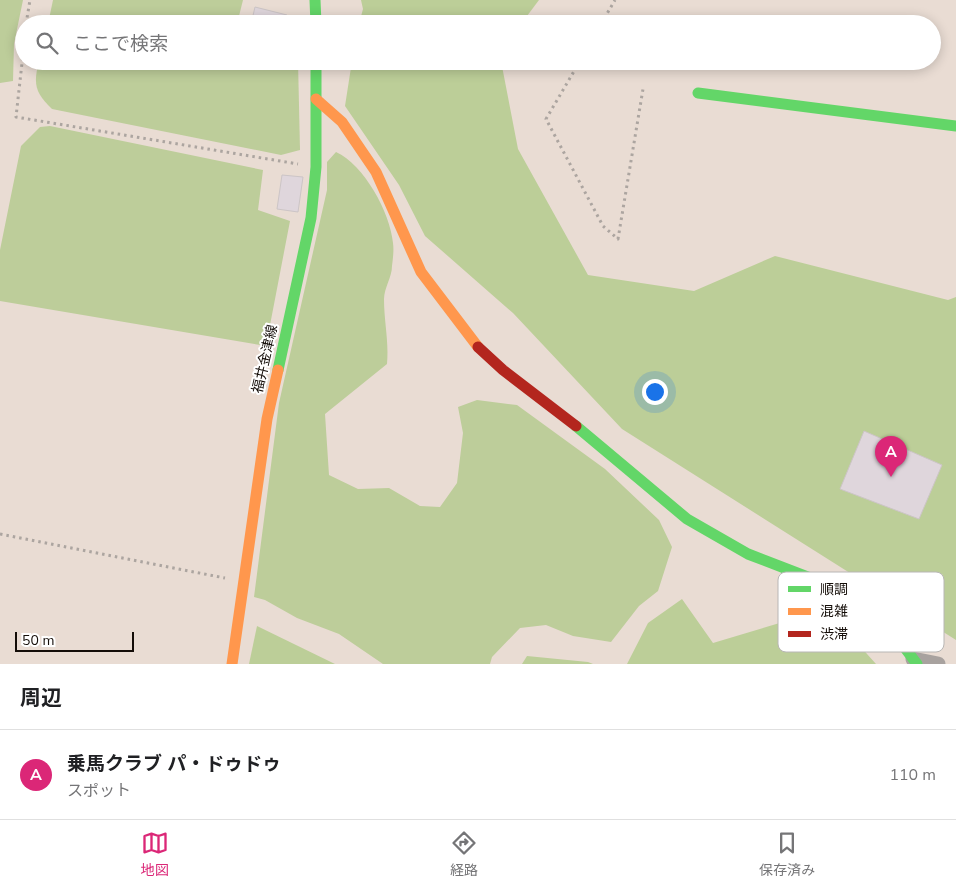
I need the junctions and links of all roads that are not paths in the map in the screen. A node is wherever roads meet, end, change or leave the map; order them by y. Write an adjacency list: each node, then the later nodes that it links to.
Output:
1 (315, 0): 2 (street)
2 (316, 15)
3 (316, 70): 5 (street, 福井金津線)
4 (698, 92): 6 (street)
5 (316, 99): 7 (street); 9 (street, 福井金津線)
6 (956, 126)
7 (795, 572)
8 (915, 661): 10 (street)
9 (232, 664)
10 (938, 664)

